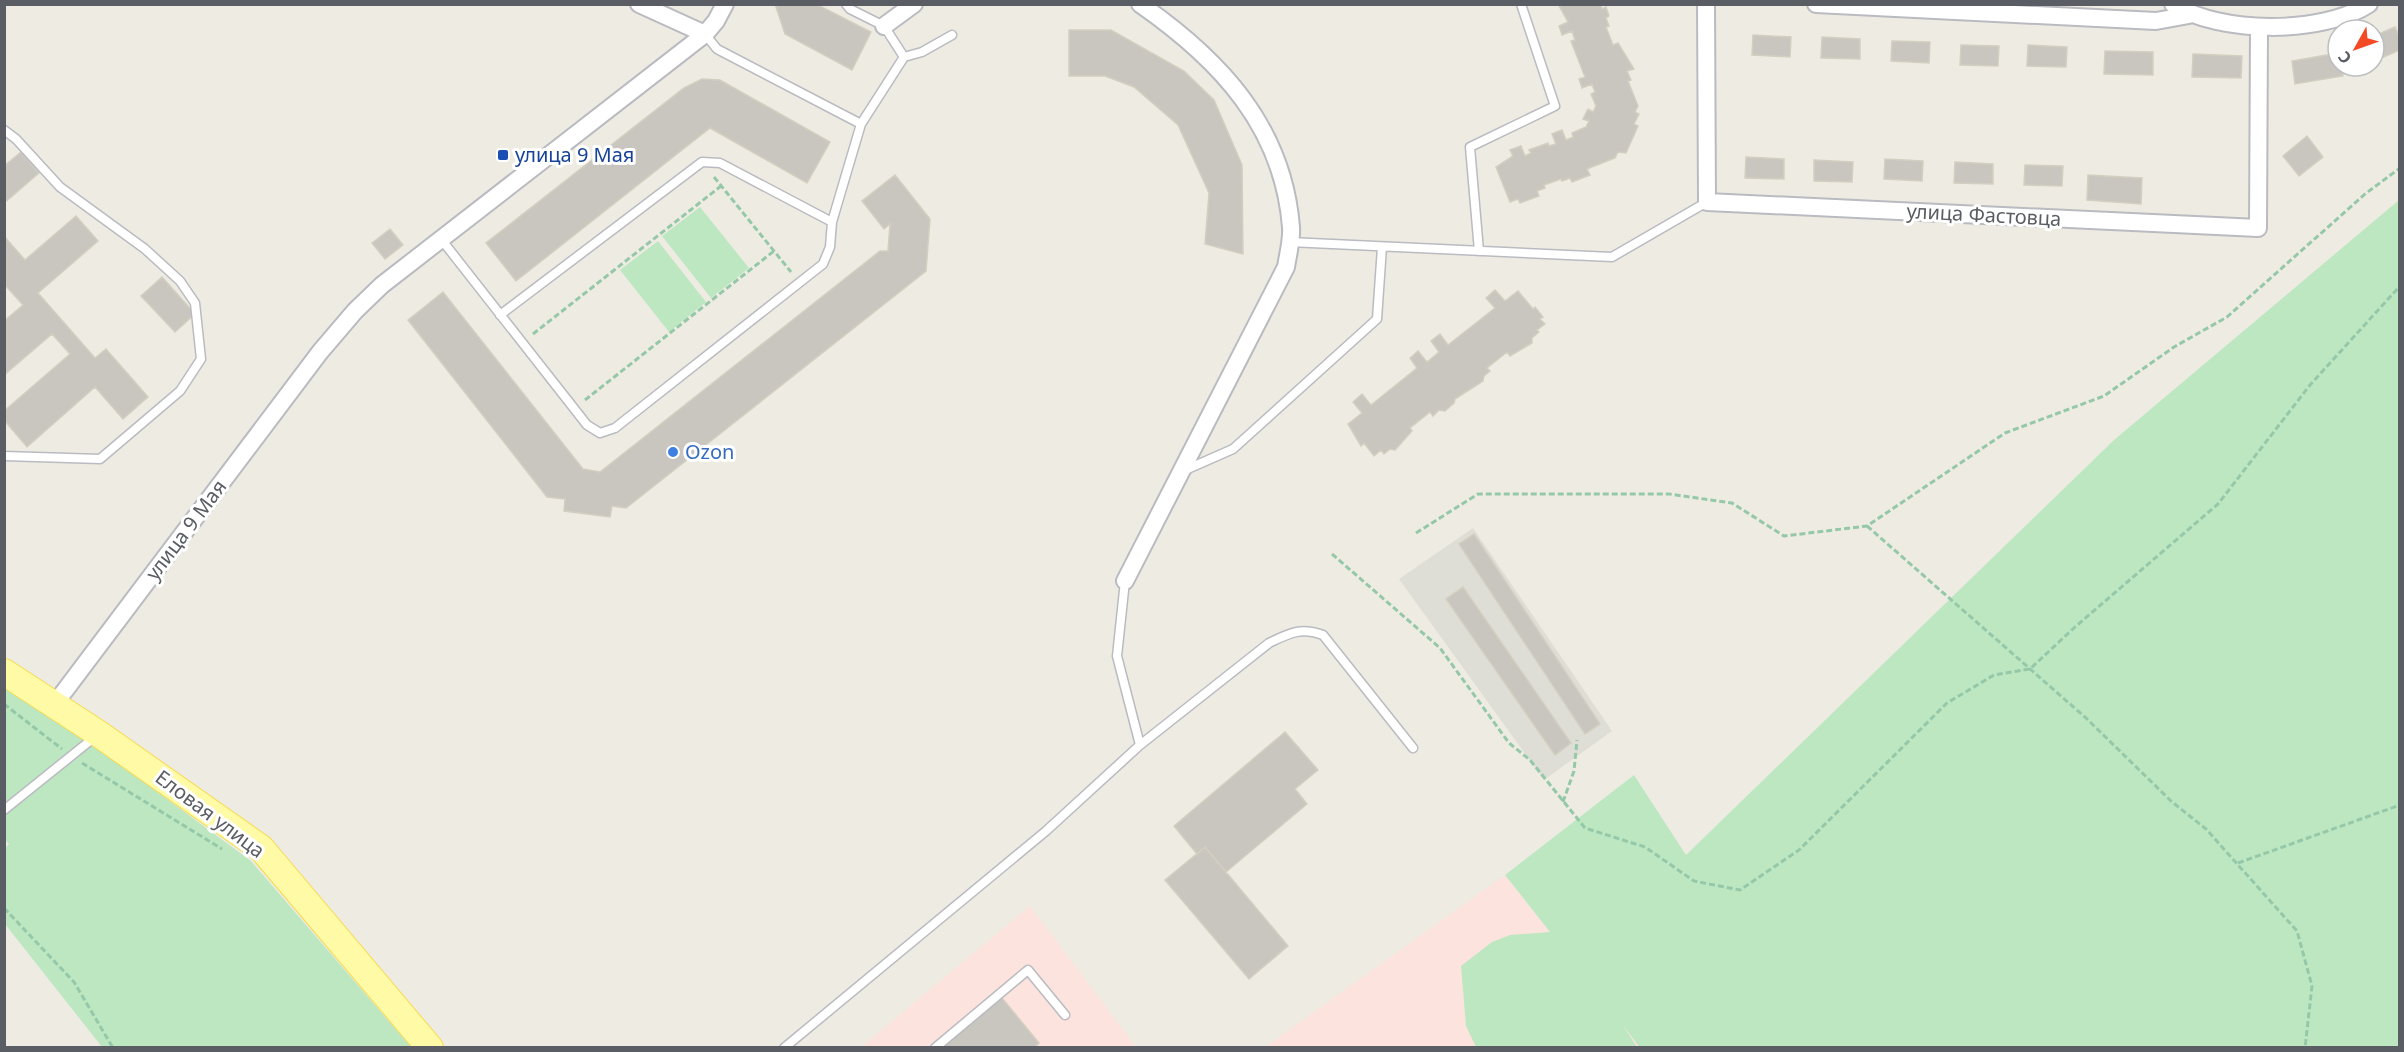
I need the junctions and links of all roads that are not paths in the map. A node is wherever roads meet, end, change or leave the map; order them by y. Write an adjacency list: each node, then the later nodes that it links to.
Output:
1 (639, 4): 14 (street)
2 (725, 4): 14 (street, улица 9 Мая)
3 (846, 4): 12 (lane)
4 (914, 4): 12 (street)
5 (1140, 4): 22 (street)
6 (1521, 4): 24 (lane)
7 (1706, 4): 19 (street)
8 (1816, 4): 11 (street)
9 (2173, 4): 11 (street)
10 (2369, 4): 13 (street)
11 (2189, 15): 13 (street)
12 (884, 26): 16 (lane)
13 (2259, 28): 19 (street, улица Фастовца)
14 (705, 34): 17 (lane); 21 (street, улица 9 Мая)
15 (952, 35): 16 (lane)
16 (904, 57): 17 (lane)
17 (861, 124): 20 (lane)
18 (4, 130): 26 (lane)
19 (1707, 202): 24 (lane)
20 (832, 222): 25 (lane); 25 (lane)
21 (441, 239): 25 (lane); 30 (street, улица 9 Мая)
22 (1289, 242): 23 (lane); 27 (street)
23 (1383, 247): 24 (lane); 27 (lane)
24 (1479, 251)
25 (500, 315)
26 (4, 456)
27 (1180, 473): 28 (street)
28 (1125, 581): 32 (lane)
29 (4, 672): 30 (main road, Еловая улица)
30 (54, 705): 31 (main road, Еловая улица)
31 (99, 734): 34 (lane); 36 (main road, Еловая улица)
32 (1140, 745): 33 (lane); 37 (lane)
33 (1413, 748)
34 (4, 810)
35 (1065, 1016): 38 (lane)
36 (430, 1047)
37 (784, 1047)
38 (935, 1047)

